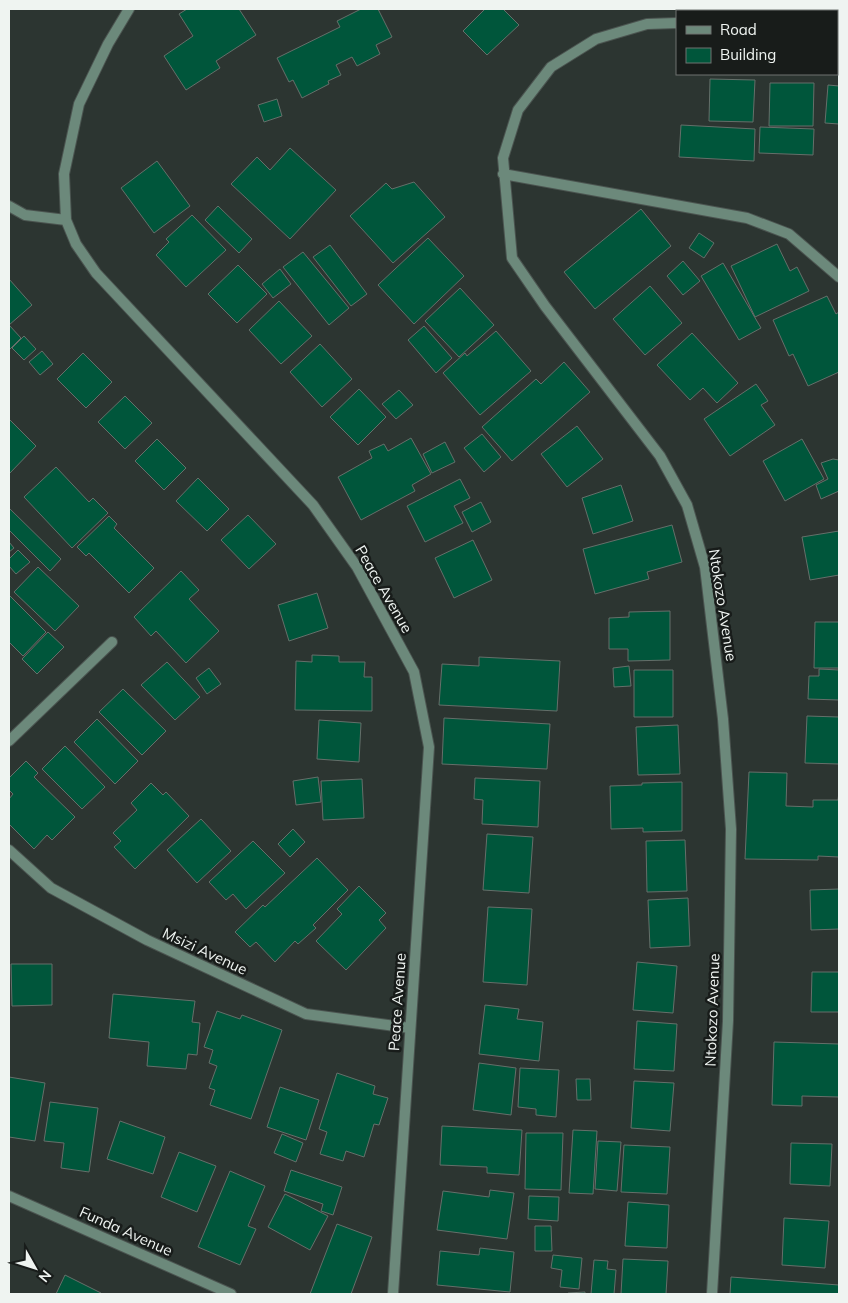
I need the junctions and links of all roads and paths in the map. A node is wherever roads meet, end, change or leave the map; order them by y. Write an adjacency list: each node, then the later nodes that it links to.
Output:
1 (129, 9): 5 (street, Peace Avenue)
2 (676, 23): 3 (street, Ntokozo Avenue)
3 (504, 174): 6 (street); 14 (street, Ntokozo Avenue)
4 (9, 206): 5 (street)
5 (66, 220): 10 (street, Peace Avenue)
6 (839, 277)
7 (112, 642): 8 (street)
8 (9, 741)
9 (9, 850): 10 (street, Msizi Avenue)
10 (410, 1028): 13 (street, Peace Avenue)
11 (9, 1196): 12 (street, Funda Avenue)
12 (231, 1294)
13 (393, 1294)
14 (712, 1294)

